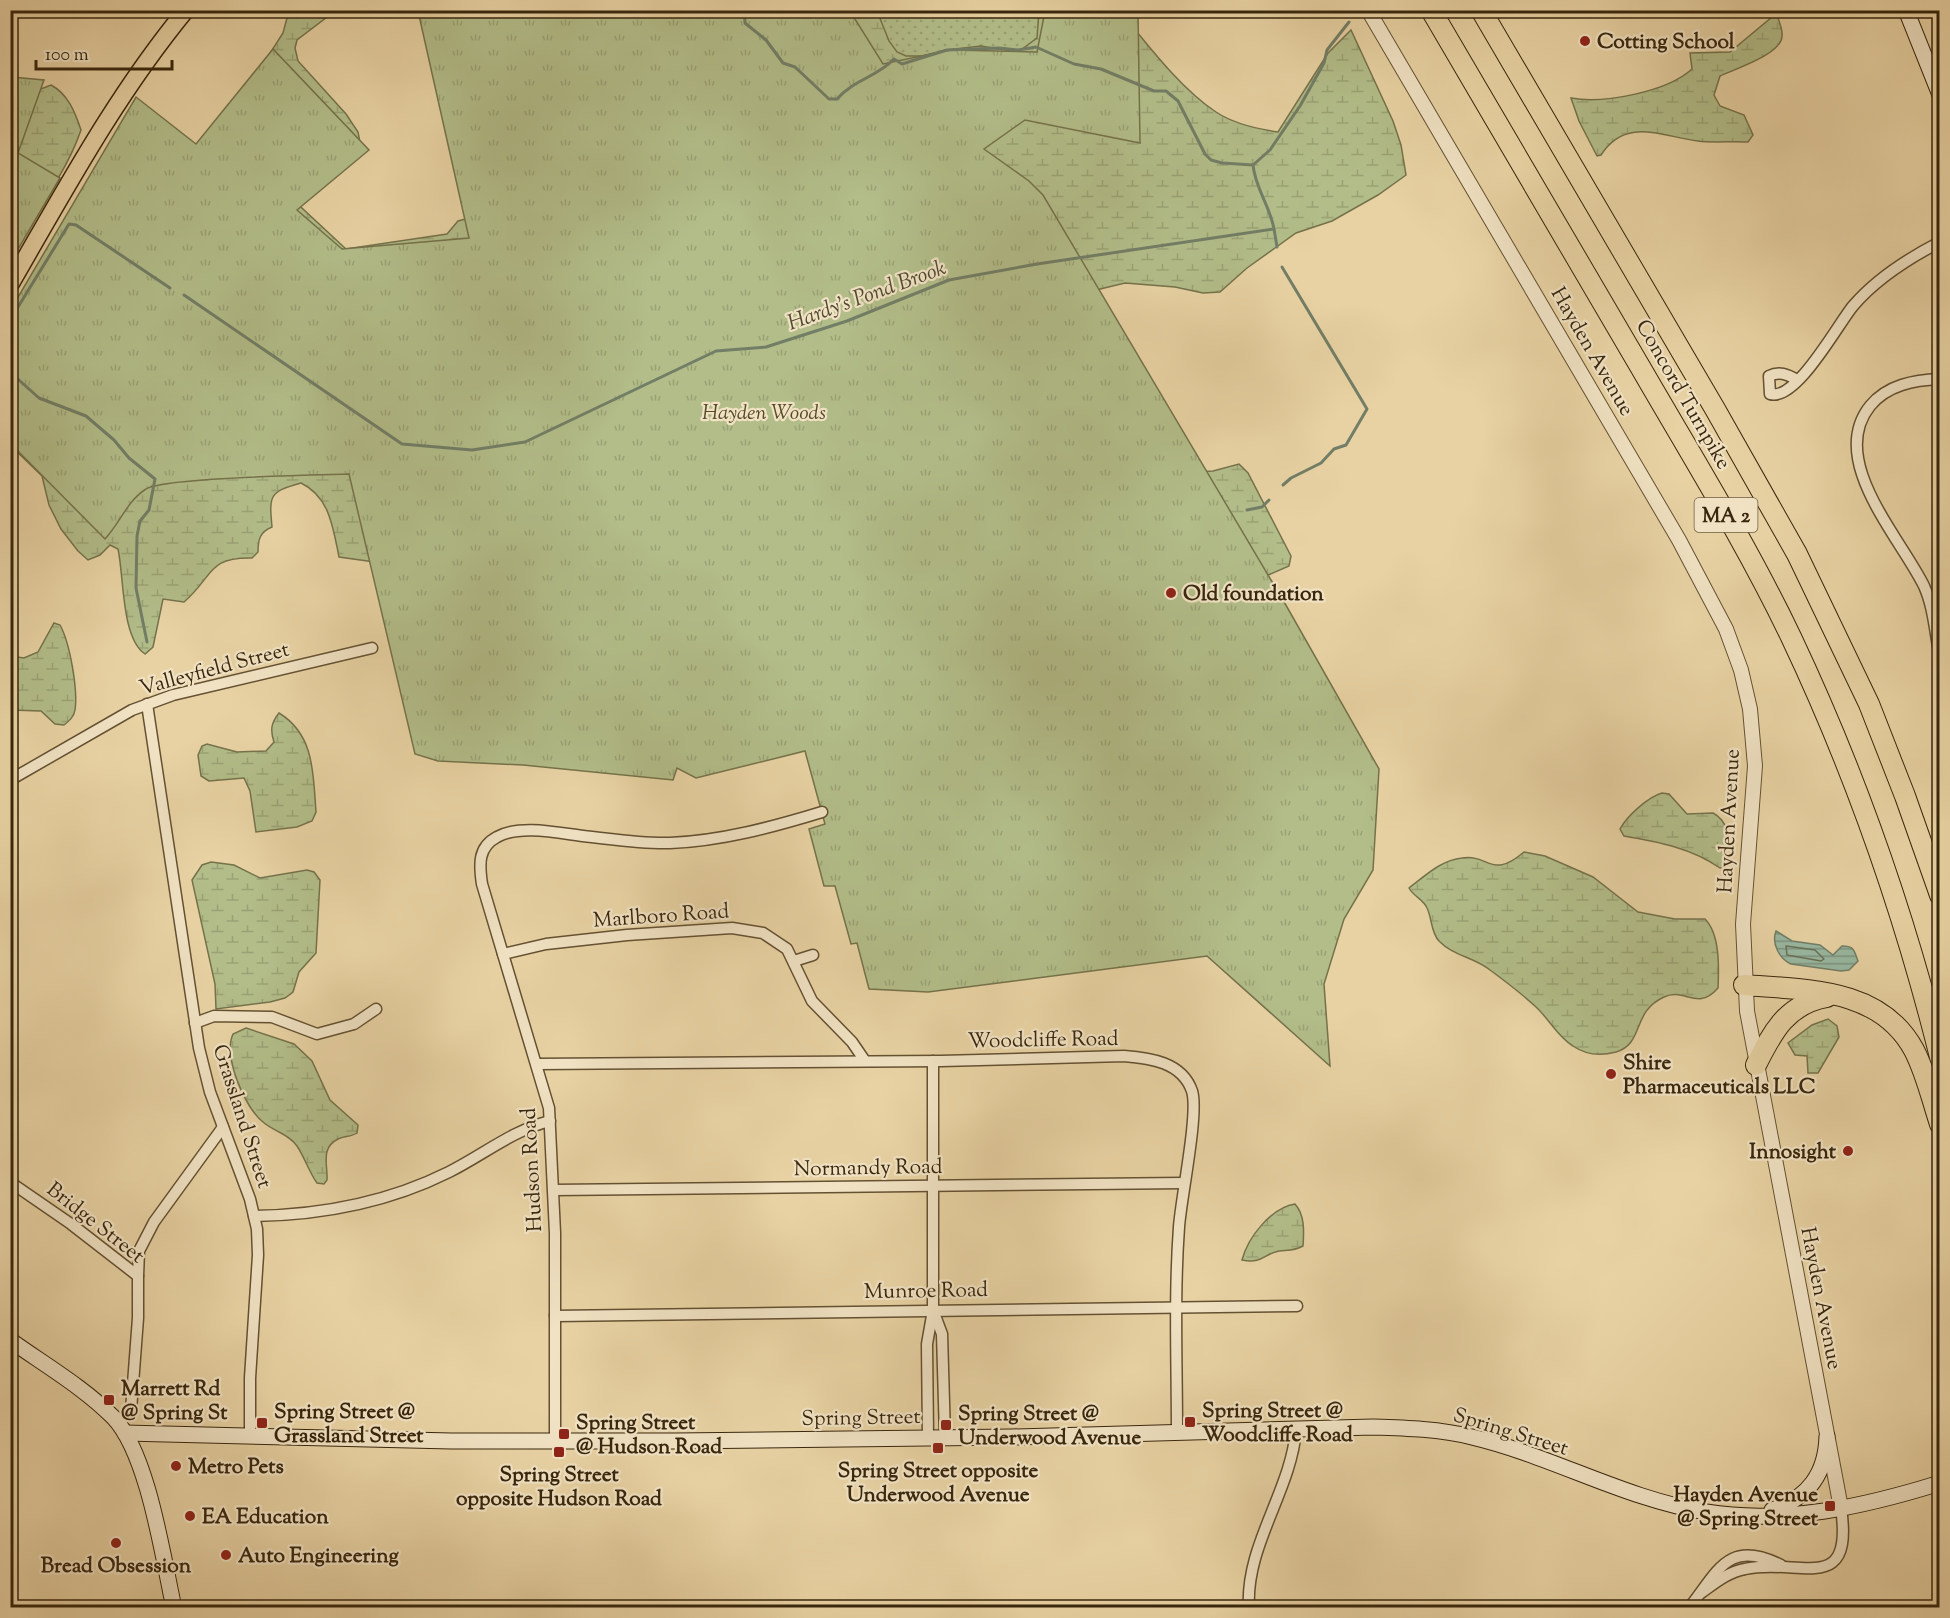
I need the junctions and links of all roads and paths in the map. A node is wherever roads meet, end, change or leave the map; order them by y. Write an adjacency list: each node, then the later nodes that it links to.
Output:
1 (186, 10): 9 (main road)
2 (1368, 10): 23 (street, Hayden Avenue)
3 (1431, 10): 27 (highway, Concord Turnpike / MA 2)
4 (1481, 10): 17 (highway, Concord Turnpike / MA 2)
5 (1906, 10): 6 (main road)
6 (1934, 62): 7 (main road)
7 (1940, 95)
8 (1940, 242): 11 (street)
9 (10, 285)
10 (1940, 379): 13 (street)
11 (1797, 380)
12 (372, 648): 14 (street, Valleyfield Street)
13 (1940, 657)
14 (147, 704): 15 (street, Valleyfield Street); 26 (street, Grassland Street)
15 (10, 780)
16 (822, 812): 20 (street, Hudson Road)
17 (1920, 837): 18 (highway); 19 (highway, Concord Turnpike / MA 2)
18 (1940, 869)
19 (1940, 895)
20 (503, 954): 22 (street, Marlboro Road); 30 (street, Hudson Road)
21 (813, 955): 22 (street)
22 (794, 961): 28 (street, Marlboro Road)
23 (1744, 985): 24 (highway); 31 (street, Hayden Avenue)
24 (1836, 995): 31 (highway); 33 (highway)
25 (376, 1009): 26 (street)
26 (195, 1023): 34 (street, Grassland Street)
27 (1940, 1057)
28 (865, 1061): 29 (street, Woodcliffe Road); 30 (street, Woodcliffe Road)
29 (933, 1061): 36 (street, Woodcliffe Road); 37 (street)
30 (537, 1064): 32 (street, Hudson Road)
31 (1756, 1065): 51 (street, Hayden Avenue)
32 (550, 1121): 38 (street, Hudson Road); 39 (street)
33 (1940, 1124)
34 (223, 1126): 39 (street, Grassland Street); 40 (street)
35 (10, 1182): 40 (street, Bridge Street)
36 (1184, 1183): 37 (street, Normandy Road); 42 (street, Woodcliffe Road)
37 (933, 1186): 38 (street, Normandy Road); 43 (street)
38 (554, 1190): 44 (street, Hudson Road)
39 (254, 1216): 50 (street, Grassland Street)
40 (138, 1276): 46 (street, Bridge Street)
41 (1297, 1306): 42 (street, Munroe Road)
42 (1175, 1307): 43 (street, Munroe Road); 49 (street, Woodcliffe Road)
43 (933, 1310): 44 (street, Munroe Road); 52 (street); 53 (street)
44 (555, 1316): 54 (street, Hudson Road)
45 (10, 1340): 48 (main road)
46 (131, 1410)
47 (1296, 1430): 49 (main road, Spring Street); 57 (main road, Spring Street); 59 (street)
48 (125, 1433): 50 (main road, Spring Street); 58 (main road)
49 (1177, 1433): 53 (main road, Spring Street)
50 (250, 1435): 54 (main road, Spring Street)
51 (1827, 1436): 56 (street, Hayden Avenue); 57 (main road)
52 (928, 1437): 53 (main road, Spring Street); 54 (main road, Spring Street)
53 (945, 1437)
54 (555, 1442)
55 (1940, 1483): 56 (main road, Spring Street)
56 (1840, 1508): 57 (main road, Spring Street); 60 (street)
57 (1755, 1515)
58 (174, 1608)
59 (1249, 1608)
60 (1689, 1608)

